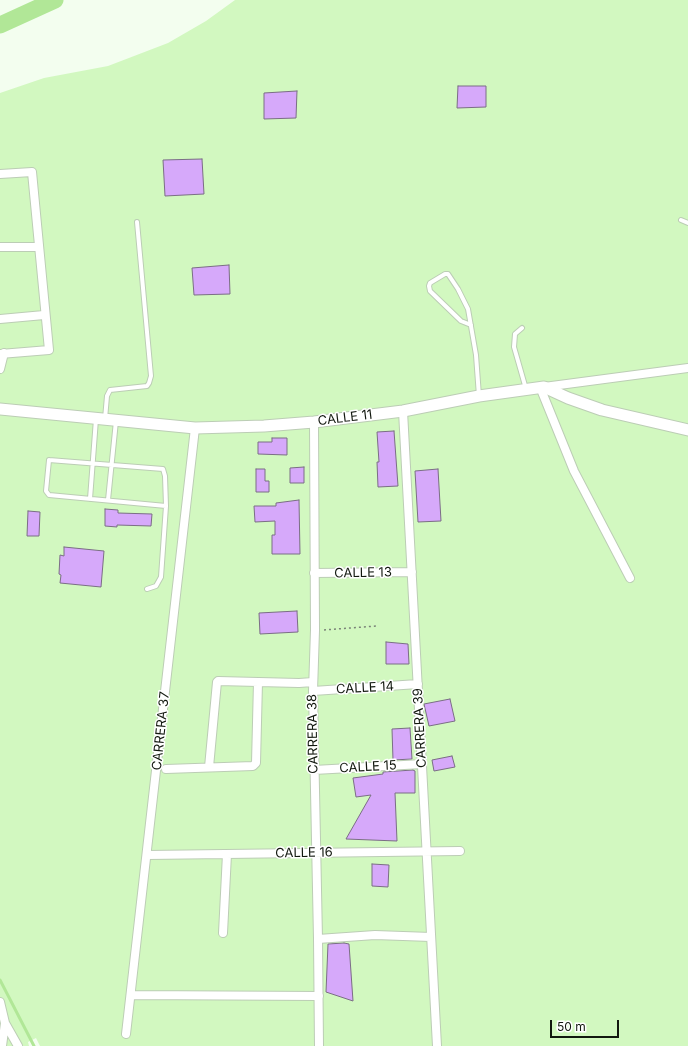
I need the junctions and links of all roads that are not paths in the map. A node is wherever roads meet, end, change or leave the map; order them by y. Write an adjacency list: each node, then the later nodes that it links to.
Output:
1 (0, 174): 6 (street)
2 (681, 220): 4 (lane)
3 (137, 222): 19 (lane)
4 (688, 223)
5 (0, 247): 6 (street)
6 (38, 247): 7 (street)
7 (44, 315): 8 (street); 11 (street)
8 (0, 319)
9 (471, 325): 9 (lane); 16 (lane)
10 (522, 328): 15 (lane)
11 (2, 354): 13 (street)
12 (688, 368): 14 (street, CALLE 11)
13 (0, 369)
14 (542, 387): 15 (main road, CALLE 11); 23 (main road); 31 (street)
15 (526, 389): 16 (main road, CALLE 11)
16 (479, 396): 18 (main road, CALLE 11)
17 (0, 409): 19 (main road, CALLE 11)
18 (403, 411): 21 (main road, CALLE 11); 29 (street, CARRERA 39)
19 (101, 419): 20 (main road, CALLE 11); 24 (lane)
20 (116, 421): 22 (main road, CALLE 11); 25 (lane)
21 (314, 422): 22 (main road, CALLE 11); 30 (street, CARRERA 38)
22 (195, 428): 45 (street, CARRERA 37)
23 (688, 430)
24 (93, 464): 25 (lane); 26 (lane); 26 (lane)
25 (112, 465): 27 (lane); 28 (lane)
26 (90, 499): 27 (lane)
27 (108, 500): 28 (lane)
28 (166, 506): 32 (lane)
29 (412, 572): 30 (street, CALLE 13); 35 (street, CARRERA 39)
30 (314, 573): 34 (street, CARRERA 38)
31 (630, 578)
32 (147, 589)
33 (258, 682): 34 (street); 38 (street); 38 (street)
34 (313, 682): 36 (street, CARRERA 38)
35 (418, 684): 36 (street, CALLE 14); 37 (street, CARRERA 39)
36 (313, 691): 40 (street, CARRERA 38)
37 (422, 764): 40 (street, CALLE 15); 41 (street, CARRERA 39)
38 (209, 767): 39 (street)
39 (166, 769)
40 (314, 770): 43 (street, CARRERA 38)
41 (427, 851): 42 (street, CALLE 16); 43 (street, CALLE 16); 47 (street, CARRERA 39)
42 (460, 851)
43 (316, 852): 44 (street, CALLE 16); 48 (street, CARRERA 38)
44 (227, 854): 45 (street, CALLE 16); 46 (street)
45 (147, 855): 49 (street, CARRERA 37)
46 (223, 932)
47 (431, 937): 48 (street); 57 (street, CARRERA 39)
48 (318, 939): 50 (street, CARRERA 38)
49 (131, 995): 50 (street); 53 (street, CARRERA 37)
50 (319, 996): 56 (street, CARRERA 38)
51 (0, 1002): 52 (street)
52 (5, 1023): 54 (street); 55 (street)
53 (126, 1034)
54 (2, 1046)
55 (18, 1046)
56 (319, 1046)
57 (437, 1046)

